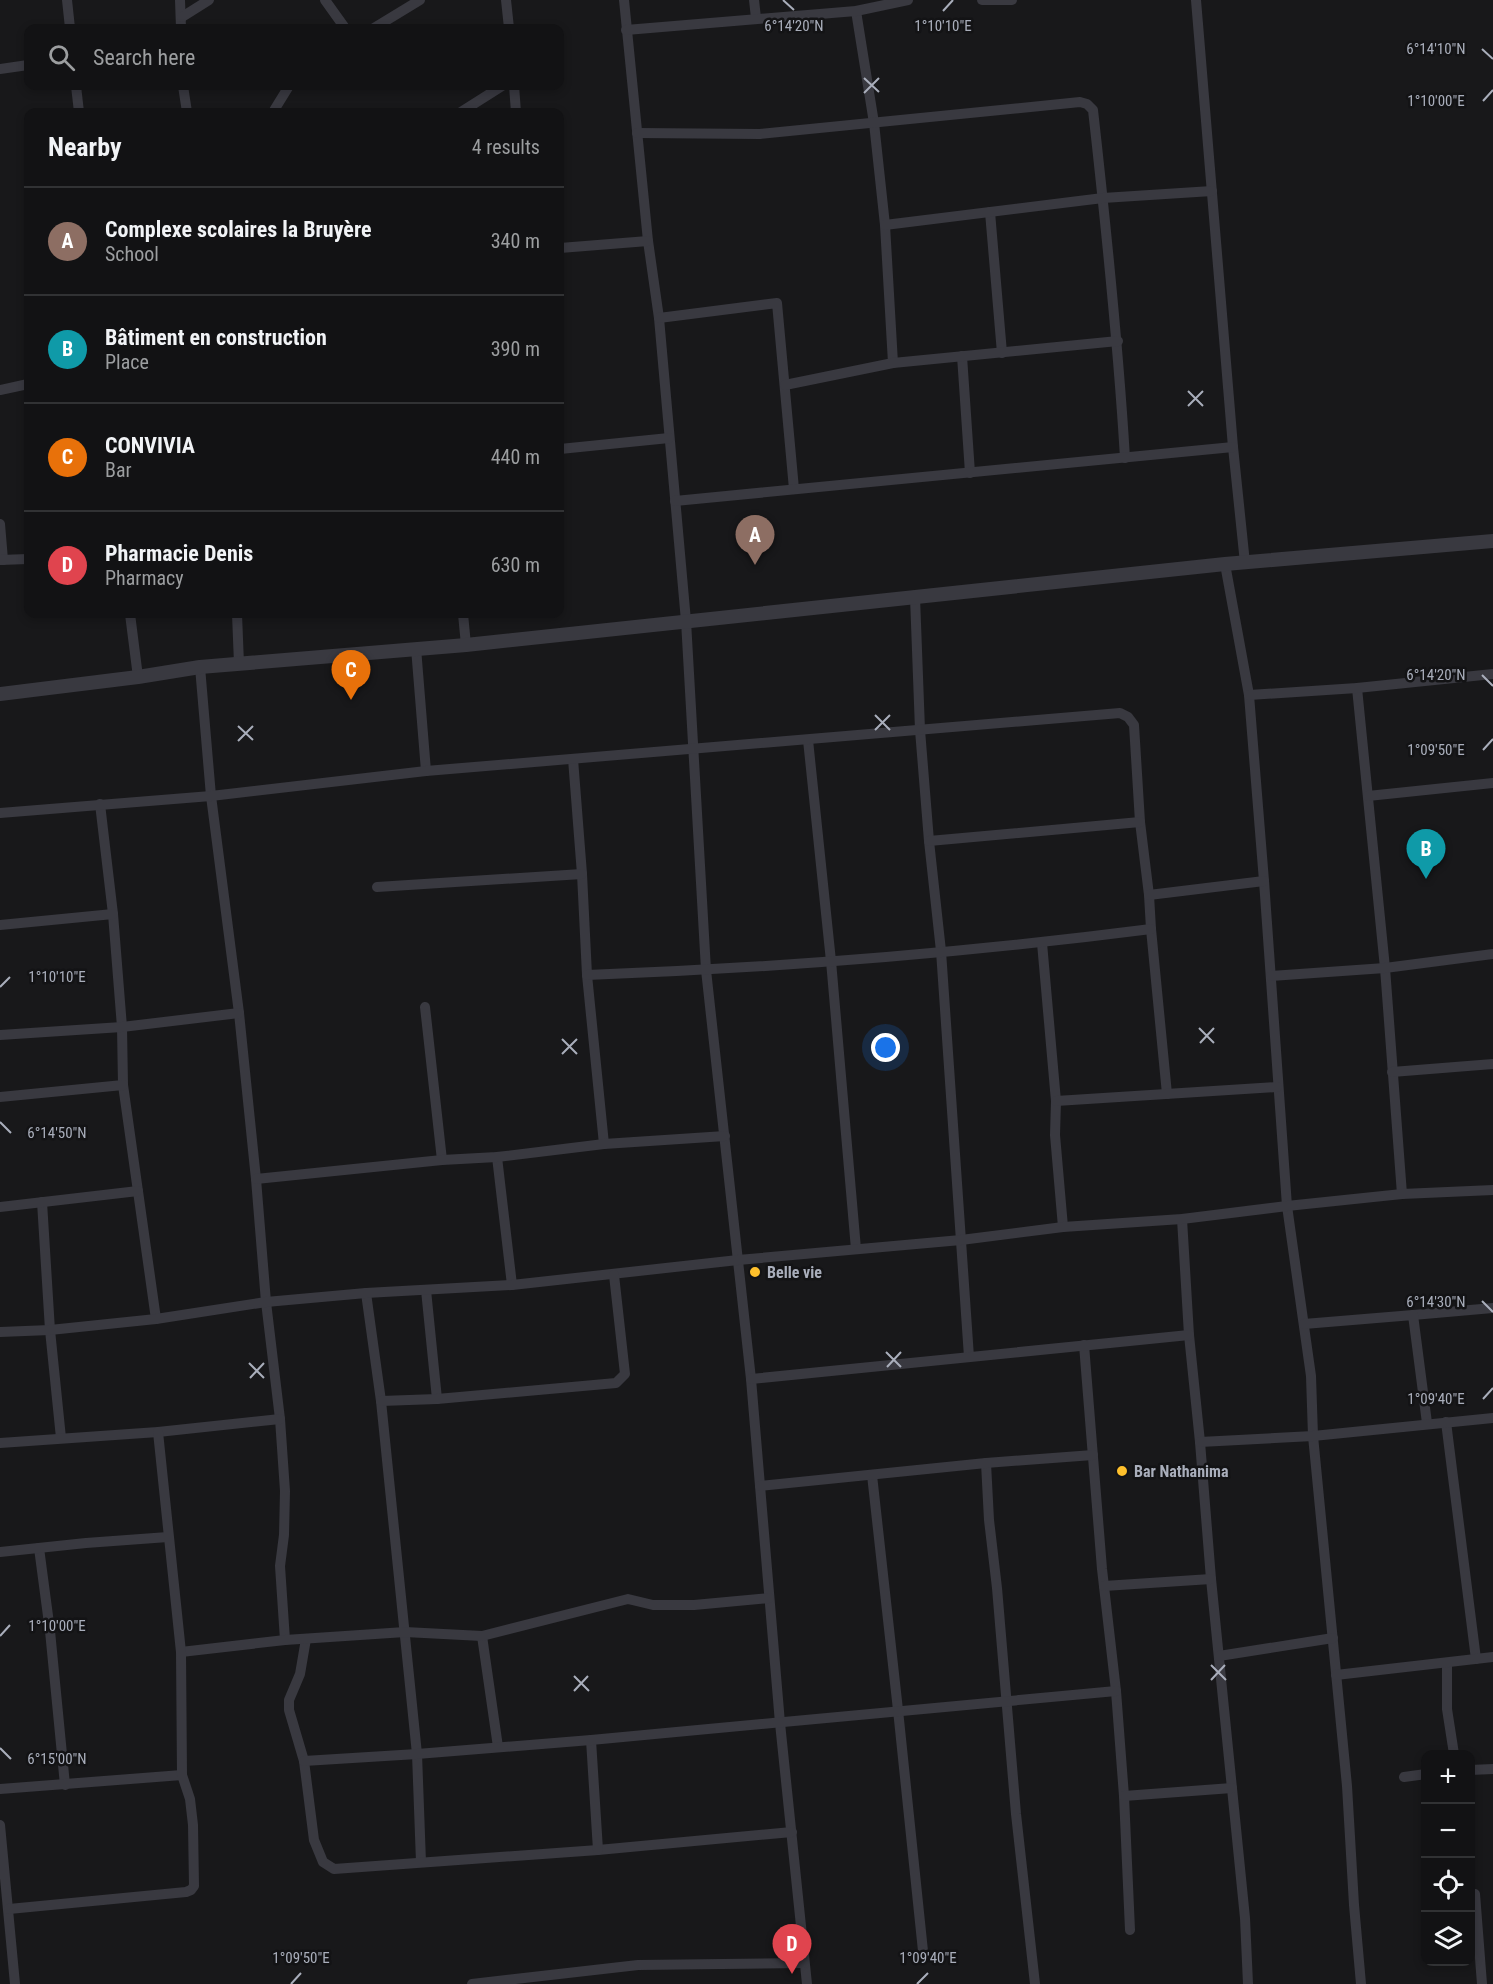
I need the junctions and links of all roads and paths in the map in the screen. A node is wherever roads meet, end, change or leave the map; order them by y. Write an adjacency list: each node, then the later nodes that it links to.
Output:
1 (67, 0): 16 (street)
2 (180, 0): 15 (street)
3 (209, 0): 15 (street)
4 (325, 0): 17 (street)
5 (420, 0): 18 (street)
6 (506, 0): 19 (street)
7 (624, 0): 20 (street)
8 (754, 0): 14 (street)
9 (908, 0): 13 (street)
10 (982, 0): 11 (street)
11 (1012, 0)
12 (1196, 0): 35 (street)
13 (855, 11): 14 (street); 33 (street)
14 (756, 18): 20 (street)
15 (182, 23)
16 (70, 24)
17 (342, 24)
18 (381, 24)
19 (509, 24)
20 (626, 30): 34 (street)
21 (24, 66): 22 (street)
22 (0, 69)
23 (76, 90): 28 (street)
24 (184, 90): 29 (street)
25 (287, 90): 30 (street)
26 (496, 90): 31 (street)
27 (514, 90): 32 (street)
28 (79, 108)
29 (186, 108)
30 (275, 108)
31 (467, 108)
32 (516, 108)
33 (874, 123): 34 (street); 36 (street); 38 (street)
34 (637, 133): 39 (street)
35 (1212, 191): 36 (street); 50 (street)
36 (1103, 198): 37 (street); 42 (street)
37 (990, 212): 38 (street); 43 (street)
38 (885, 225): 45 (street)
39 (648, 241): 40 (street); 41 (street)
40 (564, 248)
41 (658, 318): 47 (street); 49 (street)
42 (1118, 341): 43 (street); 52 (street)
43 (1002, 352): 44 (street)
44 (962, 356): 45 (street); 53 (street)
45 (893, 363): 47 (street)
46 (24, 385): 48 (street)
47 (785, 385): 54 (street)
48 (0, 390)
49 (669, 438): 51 (street); 55 (street)
50 (1233, 447): 52 (street); 60 (street)
51 (564, 448)
52 (1125, 458): 53 (street)
53 (970, 473): 54 (street)
54 (794, 489): 55 (street)
55 (675, 501): 66 (street)
56 (0, 524): 59 (street)
57 (1493, 541): 60 (street)
58 (24, 559): 59 (street)
59 (1, 560)
60 (1245, 563): 61 (street)
61 (1225, 564): 62 (street); 75 (street)
62 (915, 597): 66 (street); 76 (street)
63 (131, 618): 72 (street)
64 (237, 618): 69 (street)
65 (463, 618): 67 (street)
66 (686, 621): 67 (street); 78 (street)
67 (466, 645): 68 (street)
68 (417, 648): 69 (street); 80 (street)
69 (239, 664): 70 (street)
70 (200, 667): 72 (street); 82 (street)
71 (1493, 674): 73 (street)
72 (138, 677): 74 (street)
73 (1357, 688): 75 (street); 83 (street)
74 (0, 694)
75 (1249, 695): 89 (street)
76 (920, 730): 77 (street); 86 (street); 87 (street)
77 (808, 740): 78 (street); 98 (street)
78 (694, 749): 79 (street); 100 (street)
79 (573, 759): 80 (street); 88 (street)
80 (426, 771): 82 (street)
81 (1493, 783): 83 (street)
82 (211, 796): 84 (street); 104 (street)
83 (1368, 796): 99 (street)
84 (100, 804): 85 (street); 92 (street)
85 (0, 813)
86 (1140, 822): 87 (street); 91 (street)
87 (929, 841): 96 (street)
88 (582, 874): 90 (street); 101 (street)
89 (1264, 881): 91 (street); 102 (street)
90 (376, 887)
91 (1149, 895): 94 (street)
92 (113, 914): 93 (street); 105 (street)
93 (0, 925)
94 (1151, 929): 95 (street); 111 (street)
95 (1042, 943): 96 (street); 113 (street)
96 (941, 951): 98 (street); 127 (street)
97 (1493, 954): 99 (street)
98 (831, 961): 100 (street); 128 (street)
99 (1384, 968): 102 (street); 108 (street)
100 (706, 970): 101 (street); 114 (street)
101 (587, 975): 115 (street)
102 (1271, 976): 110 (street)
103 (425, 1006): 117 (street)
104 (239, 1013): 105 (street); 118 (street)
105 (122, 1027): 106 (street); 109 (street)
106 (0, 1035)
107 (1493, 1064): 108 (street)
108 (1392, 1072): 121 (street)
109 (123, 1085): 112 (street); 120 (street)
110 (1277, 1087): 111 (street); 123 (street)
111 (1167, 1094): 113 (street)
112 (0, 1097)
113 (1056, 1101): 126 (street)
114 (725, 1136): 115 (street); 129 (street)
115 (604, 1144): 116 (street)
116 (497, 1157): 117 (street); 131 (street)
117 (442, 1160): 118 (street)
118 (256, 1179): 134 (street)
119 (1493, 1190): 121 (street)
120 (138, 1191): 122 (street); 137 (street)
121 (1402, 1194): 123 (street)
122 (42, 1202): 124 (street); 139 (street)
123 (1287, 1206): 125 (street); 138 (street)
124 (0, 1207)
125 (1182, 1220): 126 (street); 141 (street)
126 (1063, 1227): 127 (street)
127 (961, 1240): 128 (street); 143 (street)
128 (856, 1249): 129 (street)
129 (738, 1260): 130 (street); 144 (street)
130 (614, 1275): 131 (street); 145 (street)
131 (512, 1284): 132 (street)
132 (426, 1290): 133 (street); 145 (street)
133 (366, 1293): 134 (street); 146 (street)
134 (266, 1302): 137 (street); 148 (street)
135 (1493, 1308): 136 (street)
136 (1413, 1315): 138 (street); 150 (street)
137 (156, 1319): 139 (street)
138 (1304, 1324): 152 (street)
139 (50, 1330): 140 (street); 153 (street)
140 (0, 1332)
141 (1189, 1335): 142 (street); 154 (street)
142 (1084, 1345): 143 (street); 156 (street)
143 (969, 1356): 144 (street)
144 (751, 1379): 159 (street)
145 (436, 1399): 146 (street)
146 (381, 1401): 166 (street)
147 (1493, 1418): 149 (street)
148 (280, 1419): 151 (street); 170 (street)
149 (1446, 1422): 150 (street); 174 (street)
150 (1427, 1423): 152 (street)
151 (158, 1432): 153 (street); 160 (street)
152 (1313, 1436): 154 (street); 168 (street)
153 (61, 1438): 155 (street)
154 (1200, 1442): 163 (street)
155 (0, 1443)
156 (1093, 1455): 157 (street); 164 (street)
157 (986, 1463): 158 (street); 178 (street)
158 (872, 1474): 159 (street); 179 (street)
159 (760, 1486): 165 (street)
160 (168, 1537): 161 (street); 171 (street)
161 (39, 1548): 162 (street); 191 (street)
162 (0, 1552)
163 (1211, 1579): 164 (street); 172 (street)
164 (1104, 1586): 177 (street)
165 (769, 1598): 167 (street); 180 (street)
166 (405, 1632): 167 (street); 169 (street); 184 (street)
167 (482, 1636): 182 (street)
168 (1333, 1638): 172 (street); 176 (street)
169 (306, 1639): 170 (street); 185 (street)
170 (285, 1640): 171 (street)
171 (181, 1652): 188 (street)
172 (1219, 1656): 192 (street)
173 (1493, 1657): 174 (street)
174 (1476, 1659): 175 (street)
175 (1447, 1663): 176 (street); 183 (street)
176 (1336, 1675): 209 (street)
177 (1116, 1691): 178 (street); 194 (street)
178 (1007, 1700): 179 (street); 207 (street)
179 (898, 1710): 180 (street); 202 (street)
180 (780, 1723): 181 (street); 196 (street)
181 (591, 1740): 182 (street); 197 (street)
182 (498, 1747): 184 (street)
183 (1453, 1750)
184 (417, 1754): 185 (street); 198 (street)
185 (304, 1761): 198 (street)
186 (1493, 1769): 187 (street)
187 (1475, 1770)
188 (182, 1775): 191 (street); 200 (street)
189 (1421, 1775): 190 (street)
190 (1404, 1777)
191 (64, 1785): 193 (street)
192 (1232, 1788): 194 (street); 208 (street)
193 (0, 1789)
194 (1124, 1796): 201 (street)
195 (0, 1825): 200 (street)
196 (792, 1832): 197 (street); 203 (street)
197 (598, 1850): 198 (street)
198 (421, 1862)
199 (1475, 1894): 210 (street)
200 (9, 1909): 204 (street)
201 (1130, 1930)
202 (923, 1951)
203 (804, 1963): 205 (street); 206 (street)
204 (15, 1984)
205 (472, 1984)
206 (807, 1984)
207 (1035, 1984)
208 (1248, 1984)
209 (1361, 1984)
210 (1482, 1984)

